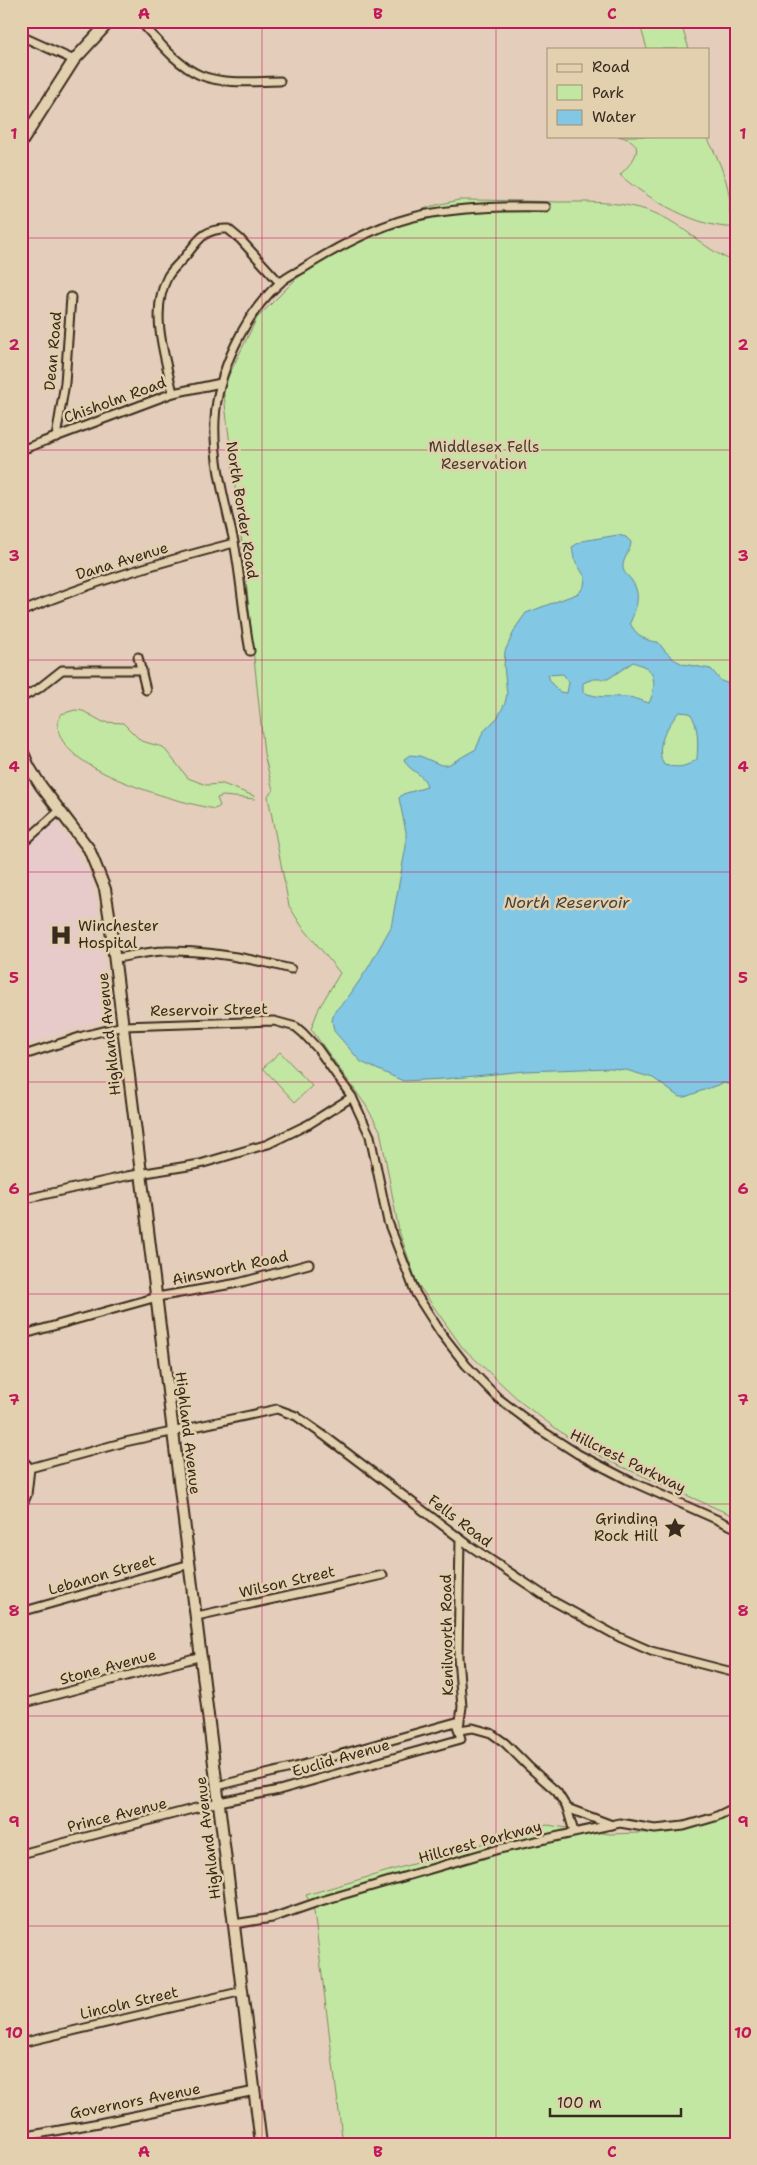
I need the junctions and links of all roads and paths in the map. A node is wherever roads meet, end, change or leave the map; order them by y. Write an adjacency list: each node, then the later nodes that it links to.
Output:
1 (110, 21): 4 (main road)
2 (140, 21): 5 (street)
3 (21, 36): 4 (street)
4 (74, 60): 6 (main road)
5 (280, 80)
6 (21, 143)
7 (546, 207): 8 (street, North Border Road)
8 (280, 283): 10 (street, North Border Road); 11 (street)
9 (71, 297): 12 (street, Dean Road)
10 (221, 383): 11 (street, Chisholm Road); 14 (street, North Border Road)
11 (173, 393): 12 (street, Chisholm Road)
12 (56, 437): 13 (street, Chisholm Road)
13 (21, 450)
14 (234, 543): 15 (street, Dana Avenue); 16 (street, North Border Road)
15 (21, 612)
16 (250, 650)
17 (138, 657): 18 (street)
18 (142, 670): 19 (street); 20 (street)
19 (146, 690)
20 (21, 698)
21 (21, 748): 22 (main road, Highland Avenue)
22 (59, 811): 23 (street); 24 (main road, Highland Avenue)
23 (21, 845)
24 (116, 958): 25 (street); 26 (main road, Highland Avenue)
25 (291, 968)
26 (123, 1026): 27 (street, Reservoir Street); 28 (street, Reservoir Street); 30 (main road, Highland Avenue)
27 (296, 1027): 29 (street, Hillcrest Parkway)
28 (21, 1056)
29 (352, 1097): 30 (street); 39 (street, Hillcrest Parkway)
30 (142, 1174): 31 (street); 33 (main road, Highland Avenue)
31 (21, 1200)
32 (309, 1264): 33 (street, Ainsworth Road)
33 (157, 1297): 34 (street, Ainsworth Road); 35 (main road, Highland Avenue)
34 (21, 1335)
35 (173, 1431): 37 (street, Fells Road); 40 (street, Fells Road); 41 (main road, Highland Avenue)
36 (21, 1458): 37 (street)
37 (30, 1468): 38 (street)
38 (21, 1508)
39 (736, 1528)
40 (460, 1539): 46 (street, Fells Road); 48 (street, Kenilworth Road)
41 (190, 1564): 43 (street, Lebanon Street); 44 (main road, Highland Avenue)
42 (384, 1575): 44 (street, Wilson Street)
43 (21, 1612)
44 (197, 1616): 45 (main road, Highland Avenue)
45 (202, 1656): 47 (street, Stone Avenue); 49 (main road, Highland Avenue)
46 (736, 1673)
47 (21, 1704)
48 (458, 1730): 49 (street, Euclid Avenue); 50 (street, Euclid Avenue); 52 (street, Euclid Avenue)
49 (217, 1786): 50 (main road, Highland Avenue)
50 (219, 1802): 55 (street, Prince Avenue); 56 (main road, Highland Avenue)
51 (736, 1807): 53 (street, Hillcrest Parkway)
52 (567, 1808): 53 (street); 54 (street, Euclid Avenue)
53 (612, 1825): 54 (street, Hillcrest Parkway)
54 (574, 1832): 56 (street, Hillcrest Parkway)
55 (21, 1854)
56 (234, 1924): 57 (main road, Highland Avenue)
57 (243, 1990): 58 (street, Lincoln Street); 59 (main road, Highland Avenue)
58 (21, 2043)
59 (255, 2091): 60 (street, Governors Avenue); 61 (main road, Highland Avenue)
60 (21, 2137)
61 (261, 2144)

